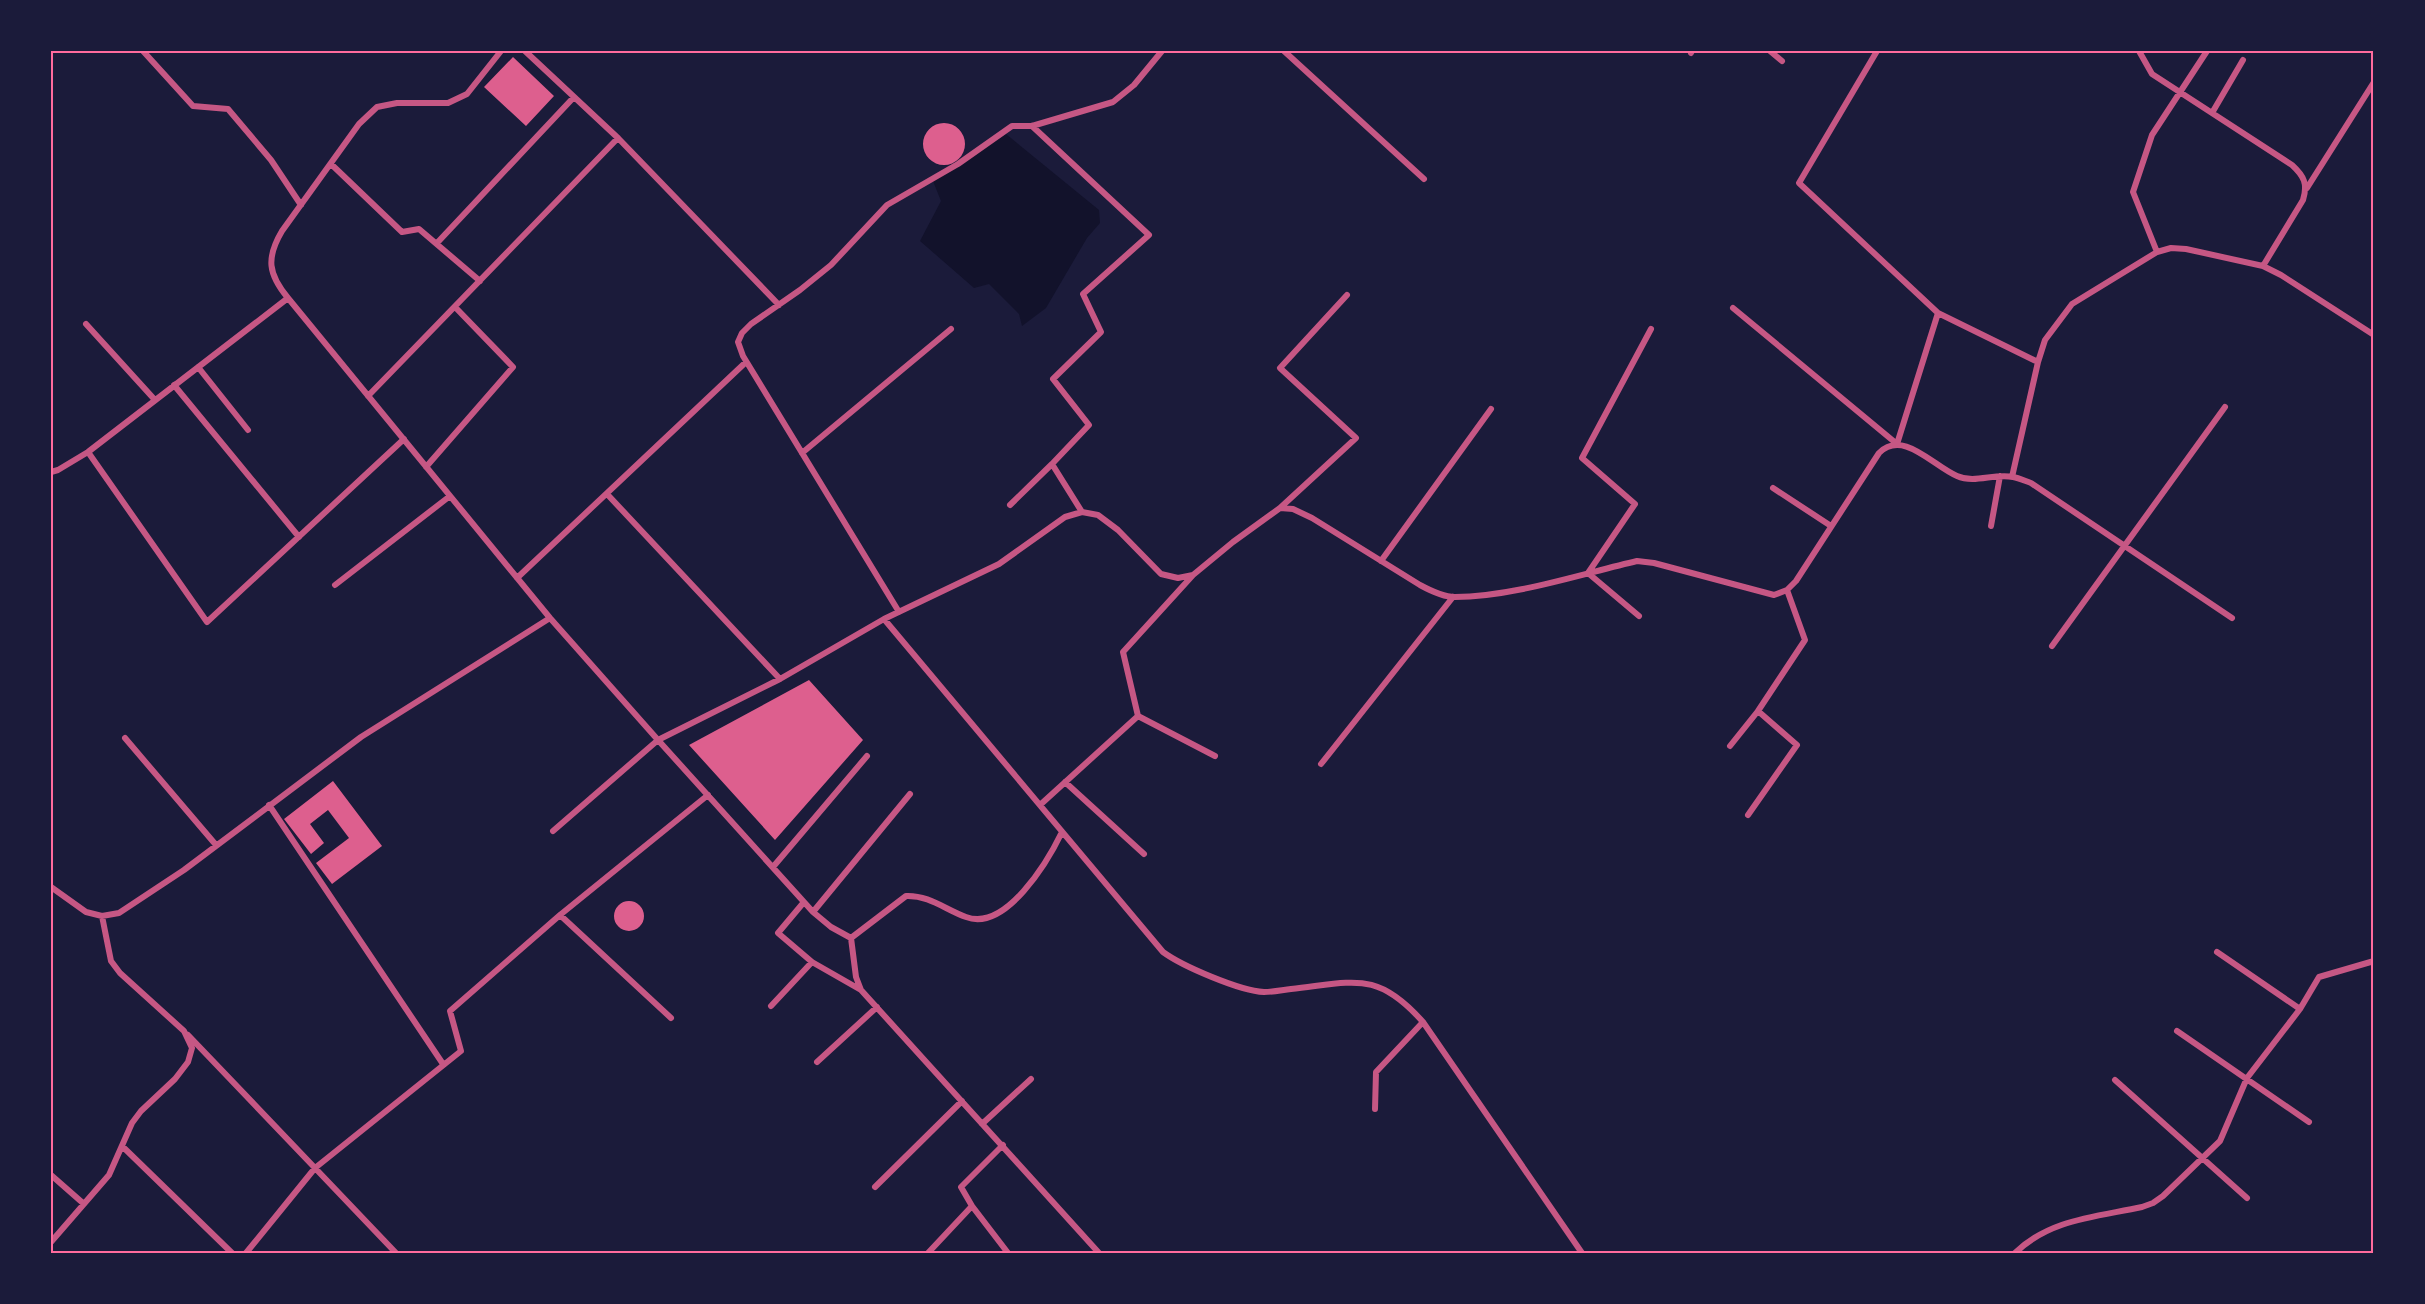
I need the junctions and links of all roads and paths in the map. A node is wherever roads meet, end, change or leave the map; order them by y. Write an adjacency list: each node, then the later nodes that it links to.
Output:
1 (143, 51): 21 (street)
2 (501, 51): 18 (street)
3 (525, 51): 14 (street)
4 (1162, 51): 16 (street)
5 (1284, 51): 19 (street)
6 (1770, 51): 11 (street)
7 (1877, 51): 31 (street)
8 (2139, 51): 13 (street)
9 (2207, 51): 13 (street)
10 (2242, 60): 15 (street)
11 (1782, 61)
12 (2374, 82): 20 (street)
13 (2180, 93): 15 (street); 23 (street)
14 (574, 97): 17 (street); 22 (street)
15 (2212, 113): 20 (street)
16 (1032, 126): 28 (street); 49 (street)
17 (618, 138): 25 (street); 28 (street)
18 (331, 164): 21 (street); 22 (street)
19 (1424, 179)
20 (2307, 188): 24 (street)
21 (301, 205): 27 (street)
22 (436, 243): 25 (street)
23 (2157, 252): 24 (street); 37 (street)
24 (2264, 266): 35 (street)
25 (480, 281): 29 (street)
26 (1347, 295): 58 (street)
27 (288, 298): 38 (street); 40 (street)
28 (779, 305): 36 (street)
29 (455, 307): 40 (street); 50 (street)
30 (1733, 308): 46 (street)
31 (1938, 313): 37 (street); 46 (street)
32 (86, 324): 41 (street)
33 (951, 329): 48 (street)
34 (1652, 329): 65 (street)
35 (2374, 335)
36 (746, 362): 48 (street); 55 (street)
37 (2038, 362): 53 (street)
38 (198, 367): 39 (street); 44 (street)
39 (174, 386): 41 (street); 62 (street)
40 (368, 396): 45 (street)
41 (155, 400): 47 (street)
42 (2225, 407): 63 (street)
43 (1491, 409): 64 (street)
44 (248, 430)
45 (404, 439): 50 (street); 62 (street)
46 (1897, 444): 52 (street); 60 (street)
47 (88, 452): 51 (street); 62 (street)
48 (802, 453): 71 (street)
49 (1052, 464): 57 (street); 59 (street)
50 (426, 467): 56 (street)
51 (51, 472)
52 (2000, 476): 53 (street); 61 (street)
53 (2012, 477): 63 (street)
54 (1773, 488): 60 (street)
55 (607, 494): 67 (street); 77 (street)
56 (450, 496): 67 (street); 68 (street)
57 (1010, 505)
58 (1280, 508): 64 (street); 66 (street)
59 (1082, 513): 66 (street); 71 (street)
60 (1832, 526): 69 (street)
61 (1991, 526)
62 (299, 537)
63 (2124, 546): 74 (street); 76 (street)
64 (1381, 561): 70 (street)
65 (1588, 573): 69 (street); 70 (street); 72 (street)
66 (1193, 575): 79 (street)
67 (517, 578): 73 (street)
68 (335, 585)
69 (1787, 590): 78 (street)
70 (1453, 597): 85 (street)
71 (899, 612): 75 (street)
72 (1639, 615)
73 (550, 618): 81 (street); 89 (street)
74 (2232, 618)
75 (884, 620): 77 (street); 90 (street)
76 (2052, 645)
77 (780, 680): 81 (street)
78 (1758, 711): 82 (street); 91 (street)
79 (1138, 716): 84 (street); 86 (street)
80 (125, 738): 94 (street)
81 (658, 740): 88 (street); 92 (street)
82 (1730, 746)
83 (867, 756): 96 (street)
84 (1215, 756)
85 (1321, 764)
86 (1065, 782): 90 (street); 95 (street)
87 (910, 794): 99 (street)
88 (708, 795): 96 (street); 100 (street)
89 (269, 805): 94 (street); 115 (street)
90 (1040, 805): 93 (street)
91 (1748, 815)
92 (554, 831)
93 (1062, 832): 102 (street); 111 (street)
94 (216, 845): 101 (street)
95 (1144, 854)
96 (773, 867): 98 (street)
97 (51, 887): 101 (street)
98 (804, 902): 99 (street); 105 (street)
99 (813, 912): 102 (street)
100 (560, 915): 110 (street); 115 (street)
101 (102, 916): 112 (street)
102 (851, 938): 106 (street)
103 (2217, 952): 109 (street)
104 (2374, 961): 109 (street)
105 (812, 962): 106 (street); 107 (street)
106 (861, 990): 108 (street)
107 (771, 1006)
108 (877, 1007): 114 (street); 119 (street)
109 (2300, 1009): 116 (street)
110 (671, 1018)
111 (1423, 1022): 120 (street); 139 (street)
112 (184, 1031): 123 (street); 126 (street)
113 (2177, 1031): 116 (street)
114 (817, 1062)
115 (443, 1064): 126 (street)
116 (2247, 1078): 121 (street); 125 (street)
117 (1031, 1079): 122 (street)
118 (2115, 1080): 125 (street)
119 (962, 1101): 122 (street); 128 (street)
120 (1376, 1109)
121 (2309, 1122)
122 (982, 1124): 124 (street)
123 (122, 1146): 130 (street); 133 (street)
124 (1002, 1146): 131 (street); 138 (street)
125 (2202, 1158): 129 (street); 140 (street)
126 (315, 1168): 134 (street); 135 (street)
127 (51, 1175): 130 (street)
128 (875, 1187)
129 (2247, 1198)
130 (84, 1204): 132 (street)
131 (972, 1206): 136 (street); 137 (street)
132 (51, 1242)
133 (232, 1253)
134 (246, 1253)
135 (396, 1253)
136 (928, 1253)
137 (1008, 1253)
138 (1099, 1253)
139 (1582, 1253)
140 (2015, 1253)

